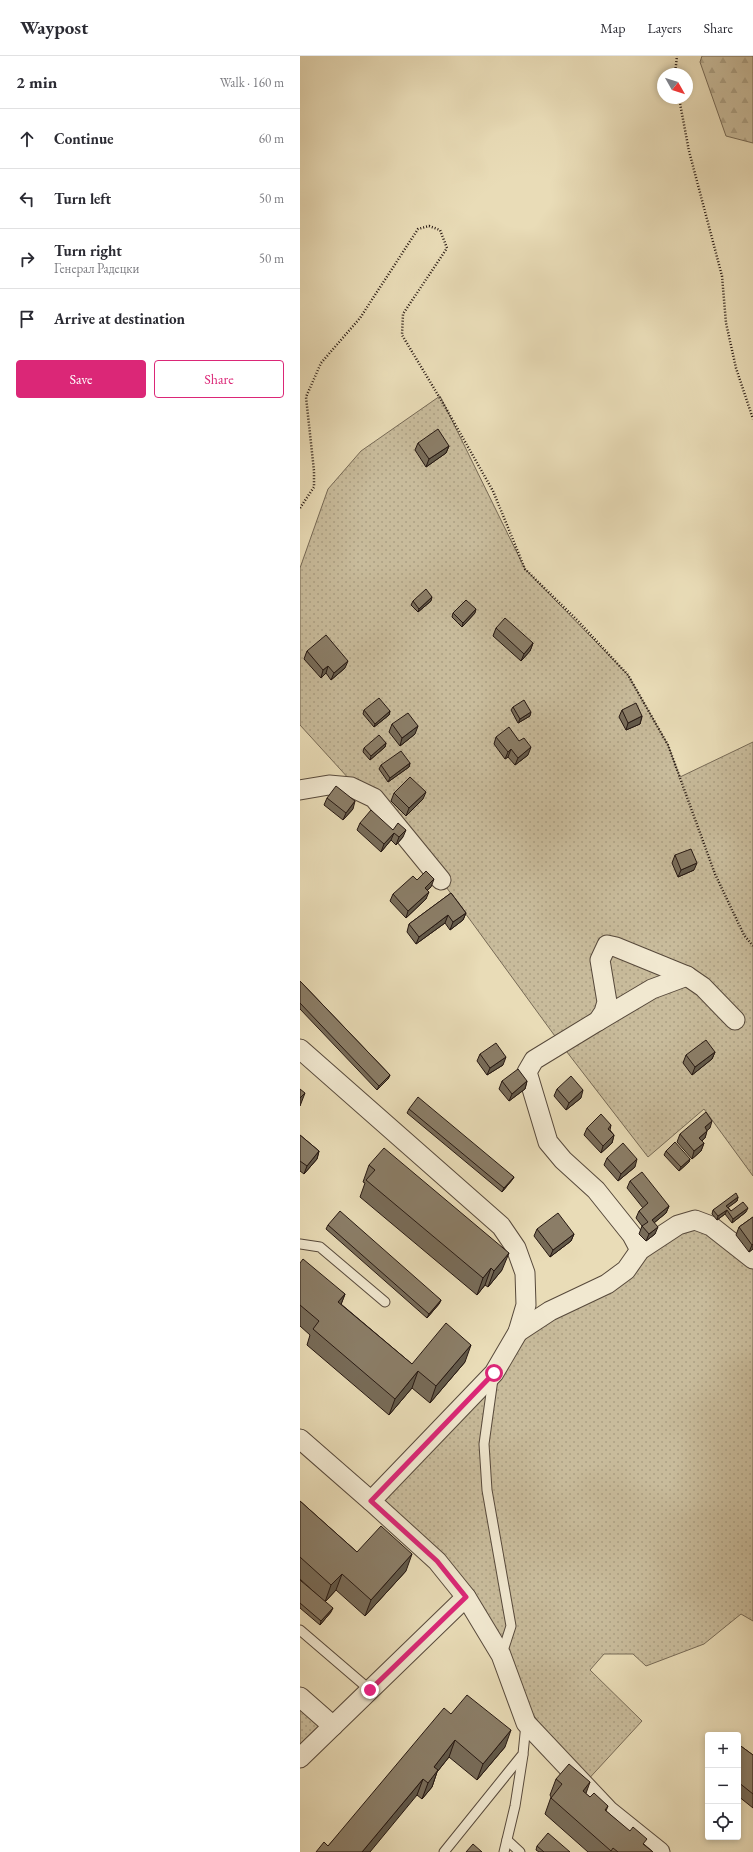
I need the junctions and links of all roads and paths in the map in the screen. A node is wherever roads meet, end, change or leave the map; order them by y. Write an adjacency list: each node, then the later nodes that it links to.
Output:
1 (677, 56): 2 (path)
2 (676, 68)
3 (680, 104): 4 (path)
4 (753, 419)
5 (300, 508): 8 (path)
6 (300, 790): 7 (street)
7 (441, 880)
8 (753, 946)
9 (687, 976): 10 (street); 11 (street); 11 (street)
10 (735, 1020)
11 (598, 1021): 14 (street)
12 (300, 1049): 17 (street)
13 (300, 1244): 16 (lane)
14 (640, 1250): 15 (street); 17 (street)
15 (753, 1259)
16 (385, 1302)
17 (518, 1332): 18 (street)
18 (494, 1373): 20 (street); 23 (lane)
19 (300, 1439): 20 (street)
20 (371, 1501): 21 (street)
21 (466, 1597): 23 (street); 24 (street)
22 (300, 1630): 24 (lane)
23 (501, 1655): 26 (street)
24 (370, 1690): 27 (street)
25 (300, 1697): 27 (street)
26 (526, 1723): 28 (lane); 34 (street)
27 (333, 1726): 29 (street)
28 (523, 1754): 30 (lane); 31 (lane)
29 (300, 1758)
30 (507, 1840): 32 (lane); 33 (lane)
31 (444, 1852)
32 (504, 1852)
33 (520, 1852)
34 (660, 1852)

